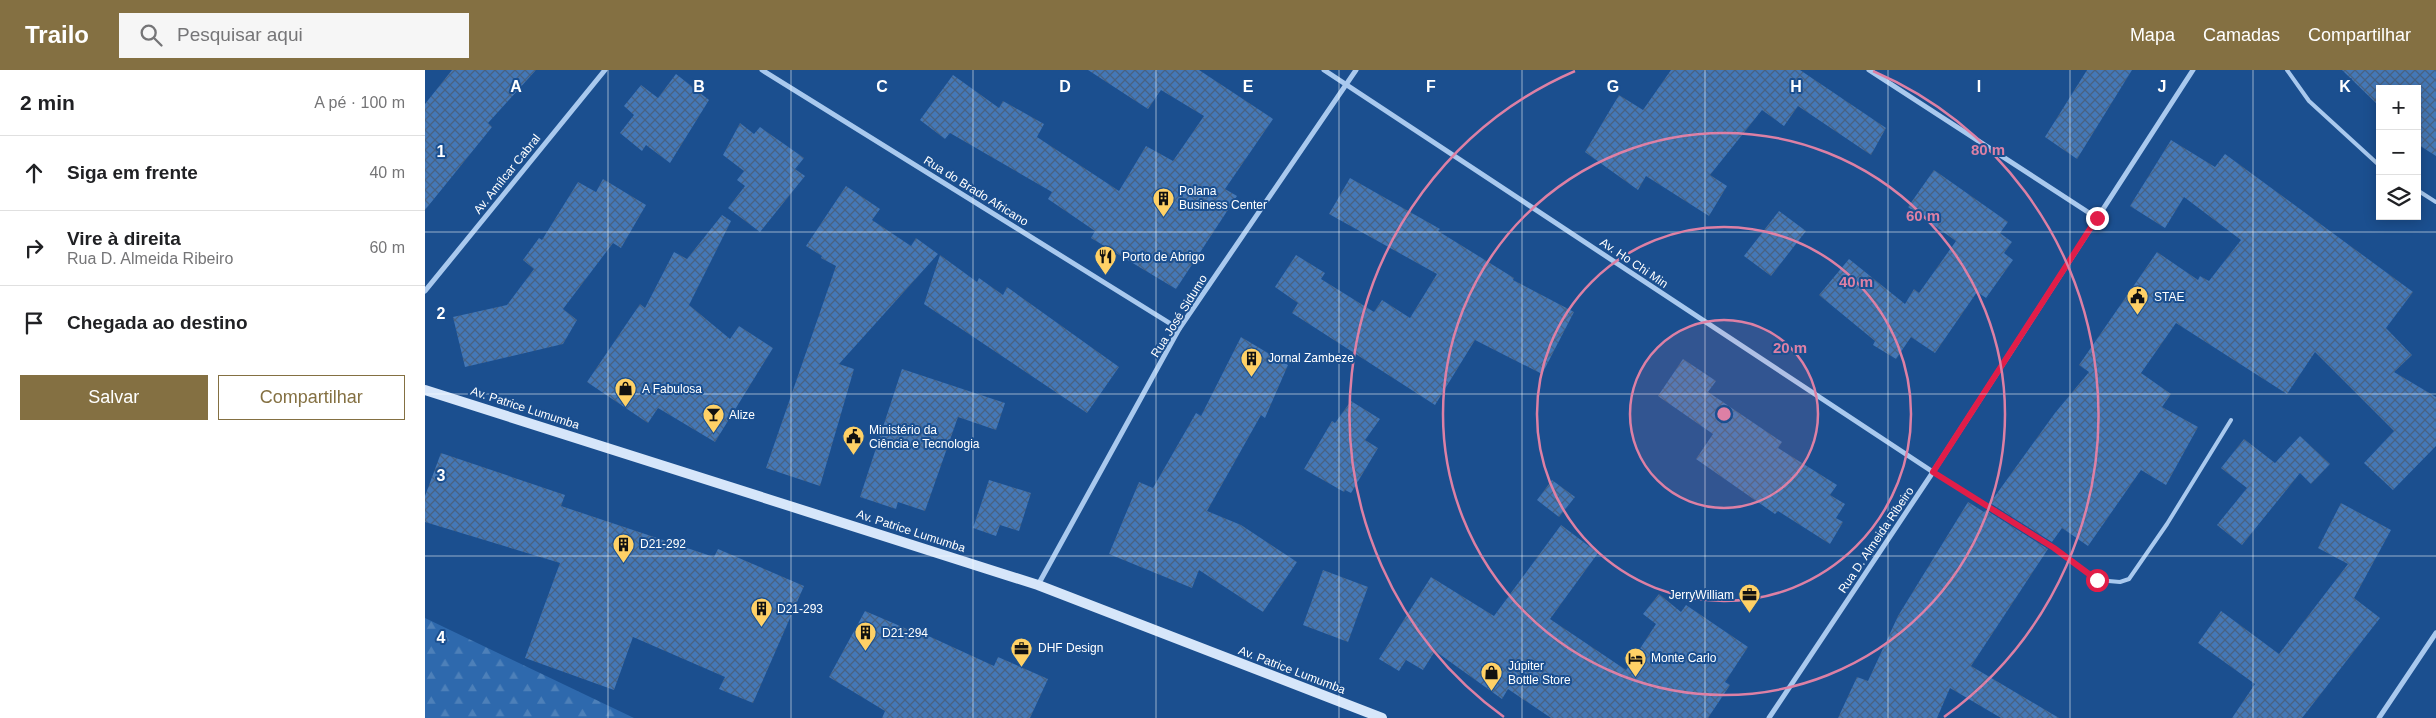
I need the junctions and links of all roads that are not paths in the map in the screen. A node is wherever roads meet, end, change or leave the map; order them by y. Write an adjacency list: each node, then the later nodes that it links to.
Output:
1 (605, 70): 13 (street, Av. Amílcar Cabral)
2 (762, 70): 14 (street, Rua do Brado Africano)
3 (1324, 70): 8 (street, Av. Ho Chi Min)
4 (1357, 70): 8 (street, Rua José Sidumo)
5 (1869, 70): 12 (street)
6 (2193, 70): 12 (street, Rua D. Almeida Ribeiro)
7 (2287, 70): 9 (lane)
8 (1347, 84): 14 (street, Rua José Sidumo); 17 (street, Av. Ho Chi Min)
9 (2376, 162)
10 (2421, 193): 11 (lane)
11 (2436, 202)
12 (2097, 218): 17 (street, Rua D. Almeida Ribeiro)
13 (425, 291)
14 (1179, 329): 18 (street, Rua José Sidumo)
15 (425, 390): 18 (main road, Av. Patrice Lumumba)
16 (2231, 420): 17 (lane)
17 (1933, 472): 21 (street, Rua D. Almeida Ribeiro)
18 (1038, 585): 20 (main road, Av. Patrice Lumumba)
19 (2436, 633): 22 (street)
20 (1382, 718)
21 (1769, 718)
22 (2379, 718)

